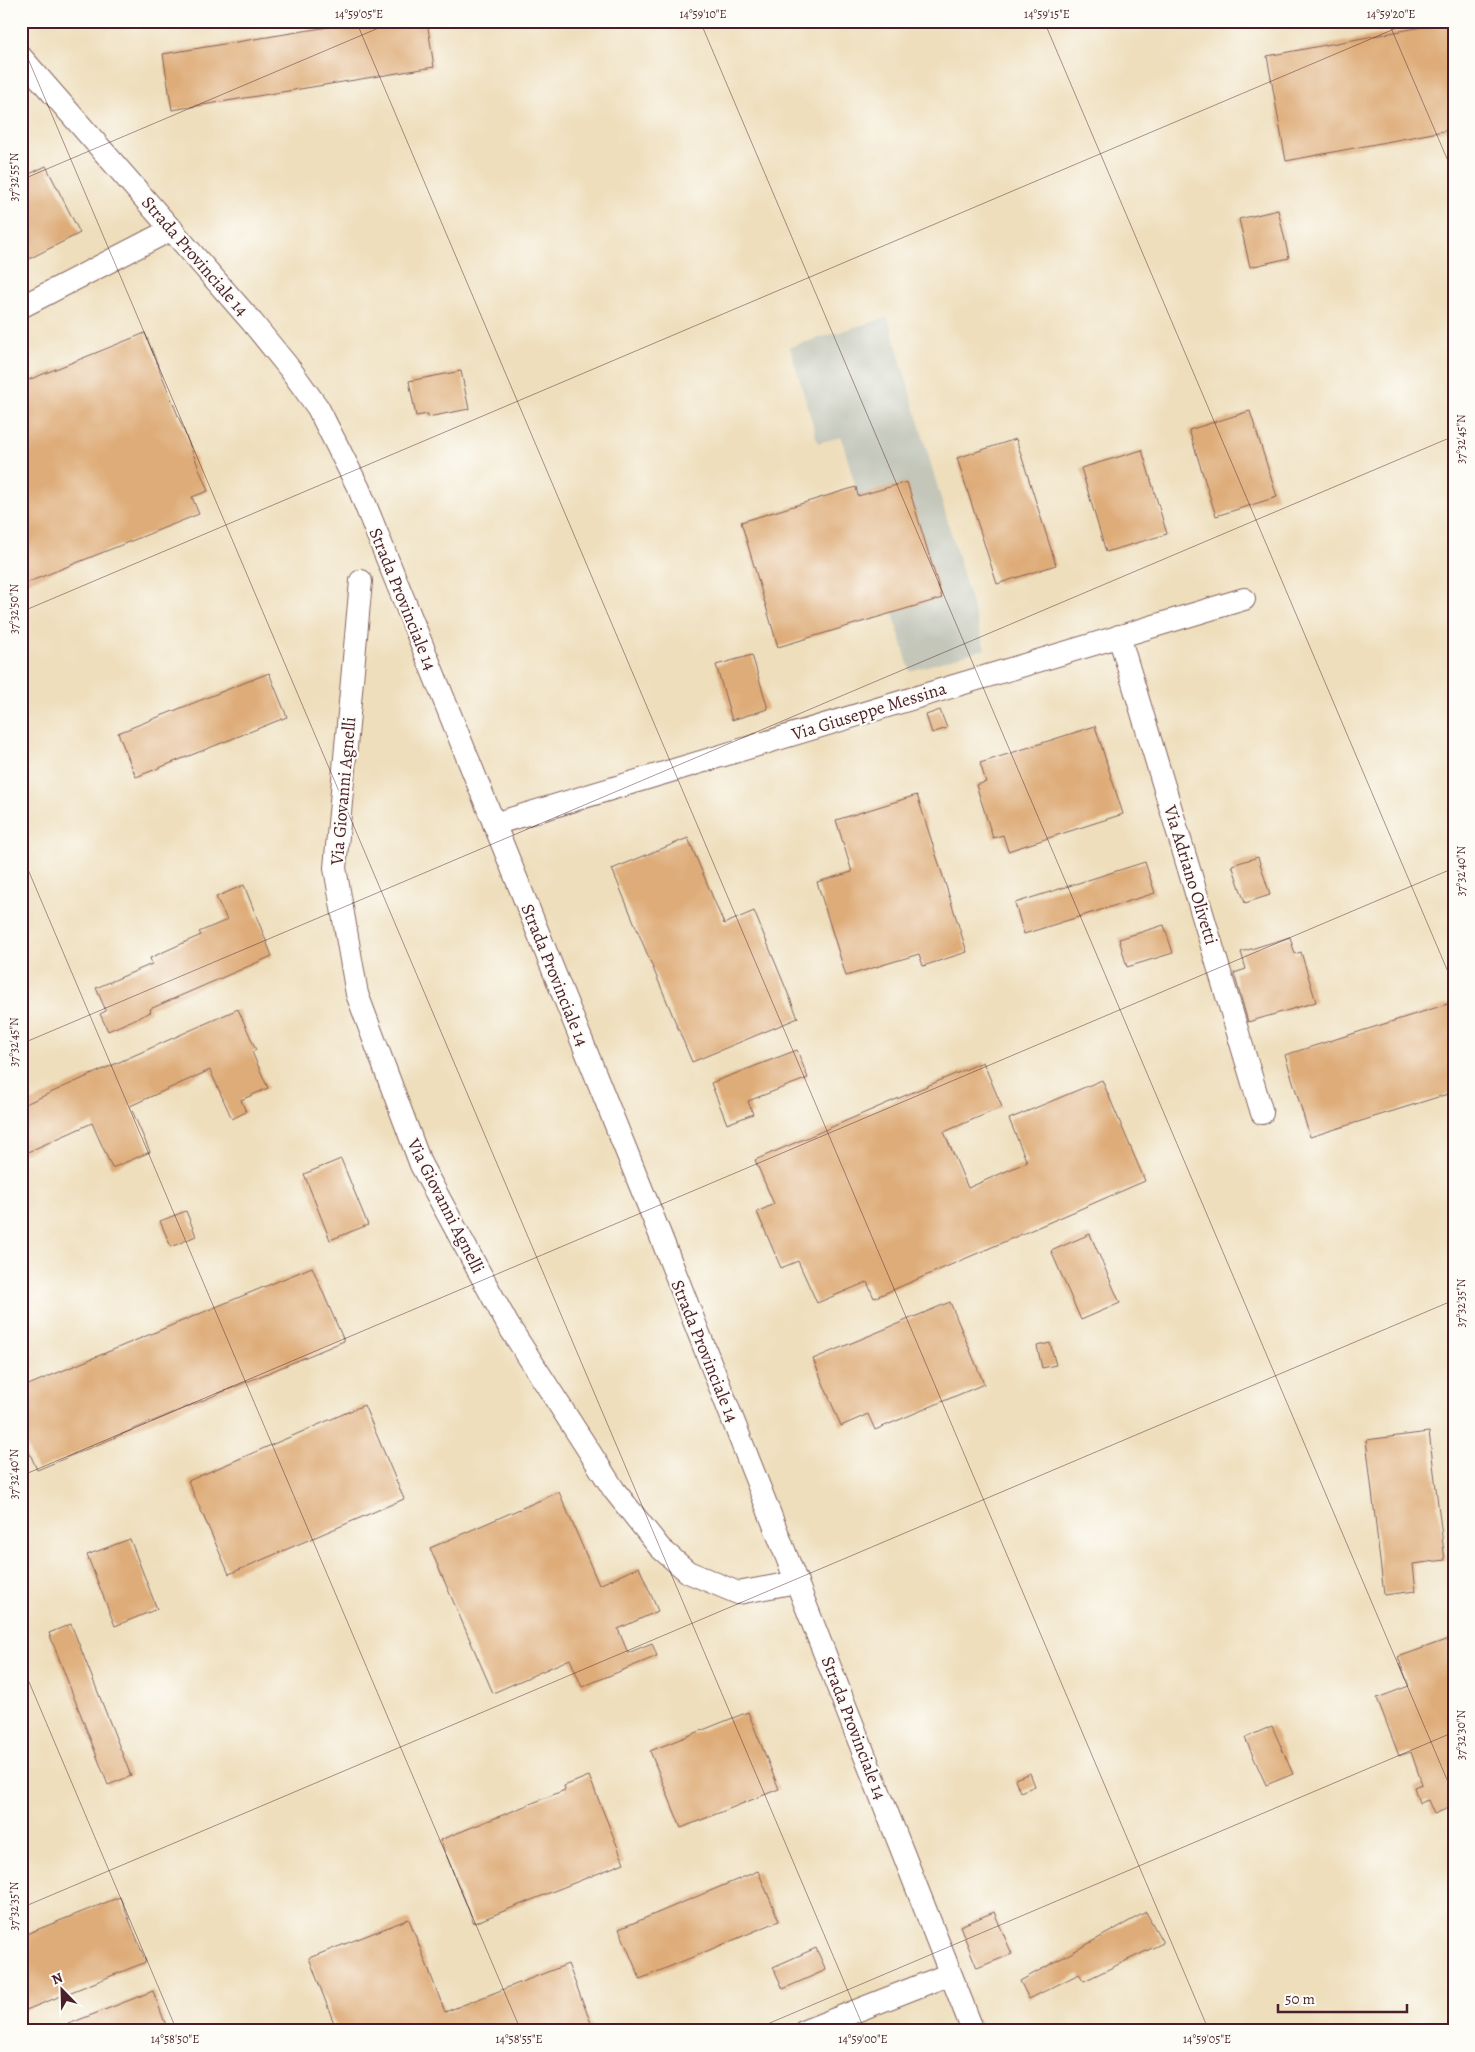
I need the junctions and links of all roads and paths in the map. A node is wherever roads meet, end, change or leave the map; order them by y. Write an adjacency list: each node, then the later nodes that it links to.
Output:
1 (21, 57): 2 (street, Strada Provinciale 14)
2 (172, 230): 3 (street); 7 (street, Strada Provinciale 14)
3 (21, 306)
4 (361, 581): 9 (street, Via Giovanni Agnelli)
5 (1244, 599): 6 (street, Via Giuseppe Messina)
6 (1119, 636): 7 (street, Via Giuseppe Messina); 8 (street, Via Adriano Olivetti)
7 (494, 824): 9 (street, Strada Provinciale 14)
8 (1262, 1113)
9 (797, 1582): 10 (street, Strada Provinciale 14)
10 (950, 1974): 11 (street); 12 (street, Strada Provinciale 14)
11 (805, 2031)
12 (973, 2031)

